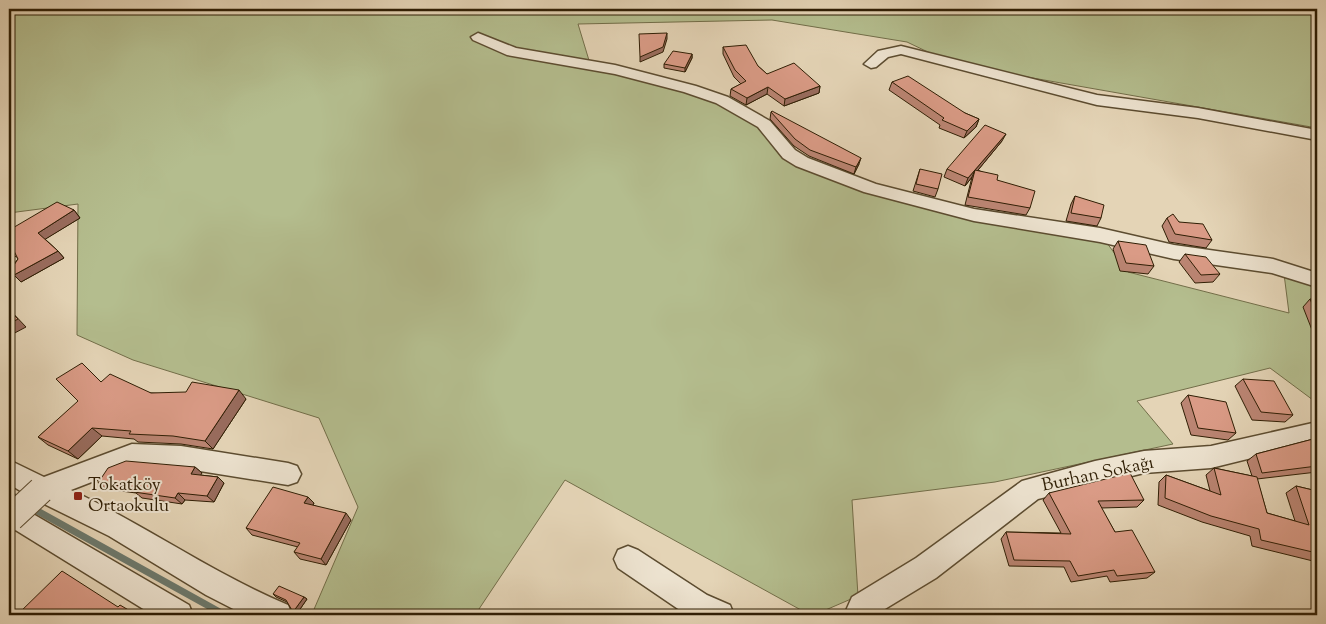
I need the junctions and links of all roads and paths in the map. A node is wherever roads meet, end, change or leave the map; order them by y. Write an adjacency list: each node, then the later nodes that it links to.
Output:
1 (478, 37): 4 (street)
2 (871, 64): 3 (street)
3 (1317, 135)
4 (1317, 280)
5 (1317, 432): 14 (street, Burhan Sokağı)
6 (9, 471): 8 (street)
7 (288, 474): 8 (street)
8 (41, 490): 9 (street, bridge); 12 (street)
9 (10, 517): 11 (street)
10 (628, 559): 13 (street)
11 (179, 615)
12 (278, 615)
13 (720, 615)
14 (858, 615)

